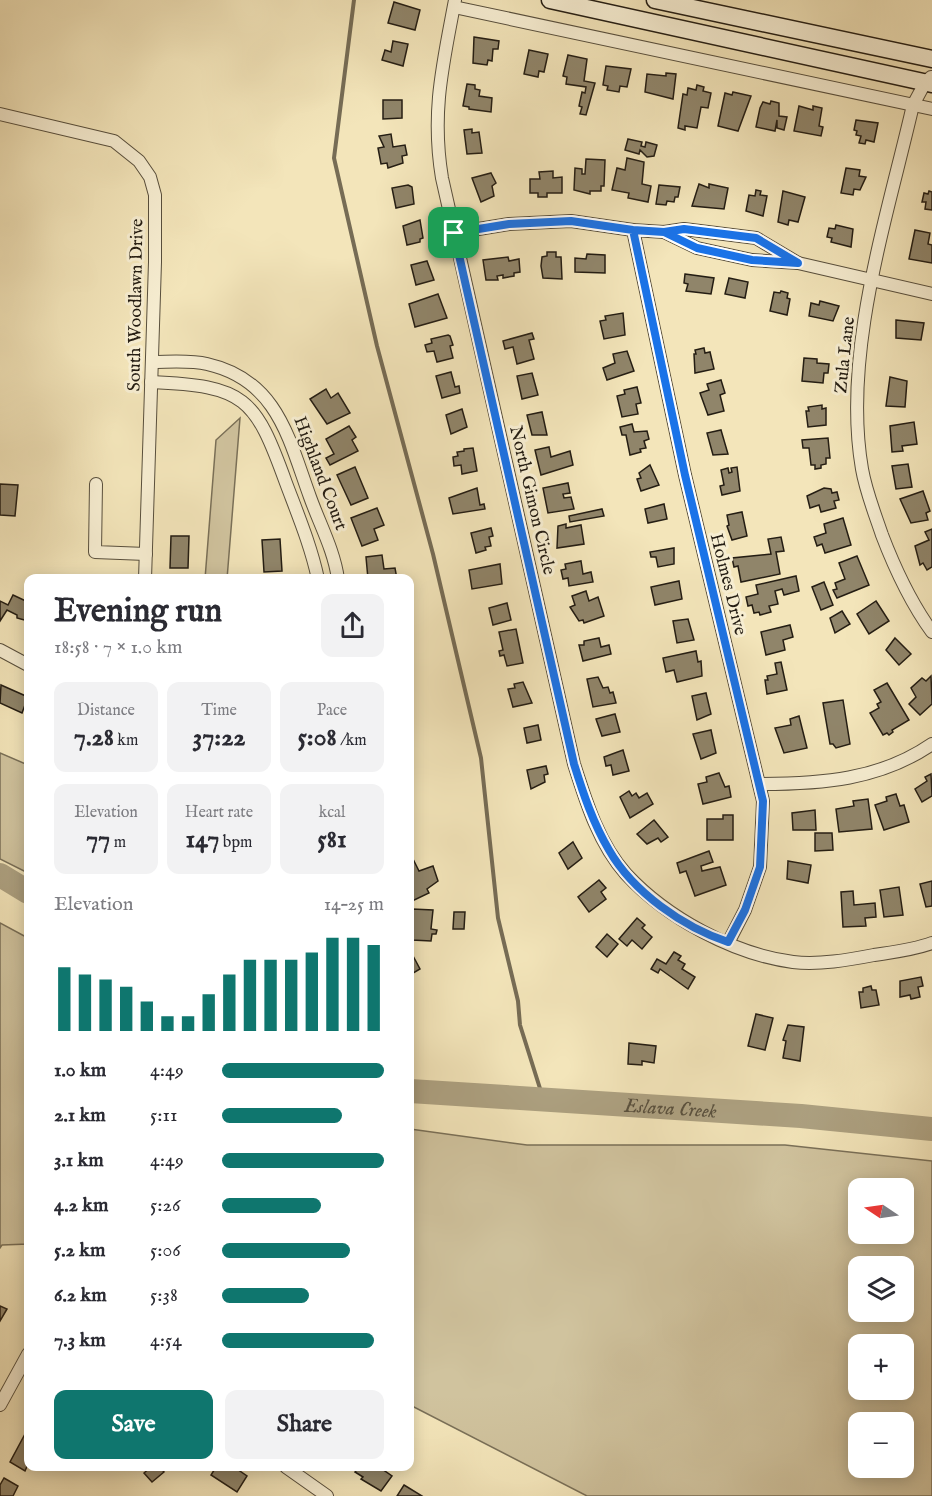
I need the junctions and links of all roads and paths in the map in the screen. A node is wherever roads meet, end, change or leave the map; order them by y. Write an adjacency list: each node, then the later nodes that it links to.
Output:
1 (550, 0): 4 (main road)
2 (662, 1): 4 (street); 5 (main road)
3 (454, 4): 7 (street); 12 (street, North Gimon Circle)
4 (659, 24): 6 (main road)
5 (932, 59)
6 (930, 81): 7 (street, Zula Lane)
7 (913, 105): 8 (street); 14 (street, Zula Lane)
8 (932, 109)
9 (0, 114): 16 (street, South Woodlawn Drive)
10 (633, 230): 11 (street); 12 (street); 27 (street, Holmes Drive)
11 (664, 232): 13 (street); 13 (street)
12 (454, 233): 28 (street, North Gimon Circle)
13 (798, 263): 14 (street)
14 (872, 281): 15 (street); 23 (street, Zula Lane)
15 (932, 294)
16 (152, 362): 17 (street, South Woodlawn Drive); 22 (street, Highland Court)
17 (151, 382): 19 (street, South Woodlawn Drive); 21 (street, Highland Court)
18 (96, 484): 19 (street)
19 (146, 554): 20 (street, South Woodlawn Drive)
20 (145, 574)
21 (317, 574)
22 (337, 574)
23 (932, 632)
24 (0, 650): 25 (street)
25 (24, 663)
26 (932, 744): 27 (street)
27 (759, 783): 28 (street, Holmes Drive)
28 (728, 942): 29 (street, North Gimon Circle)
29 (932, 943)
30 (24, 1361): 31 (street)
31 (0, 1404)
32 (292, 1471): 33 (street)
33 (327, 1496)

